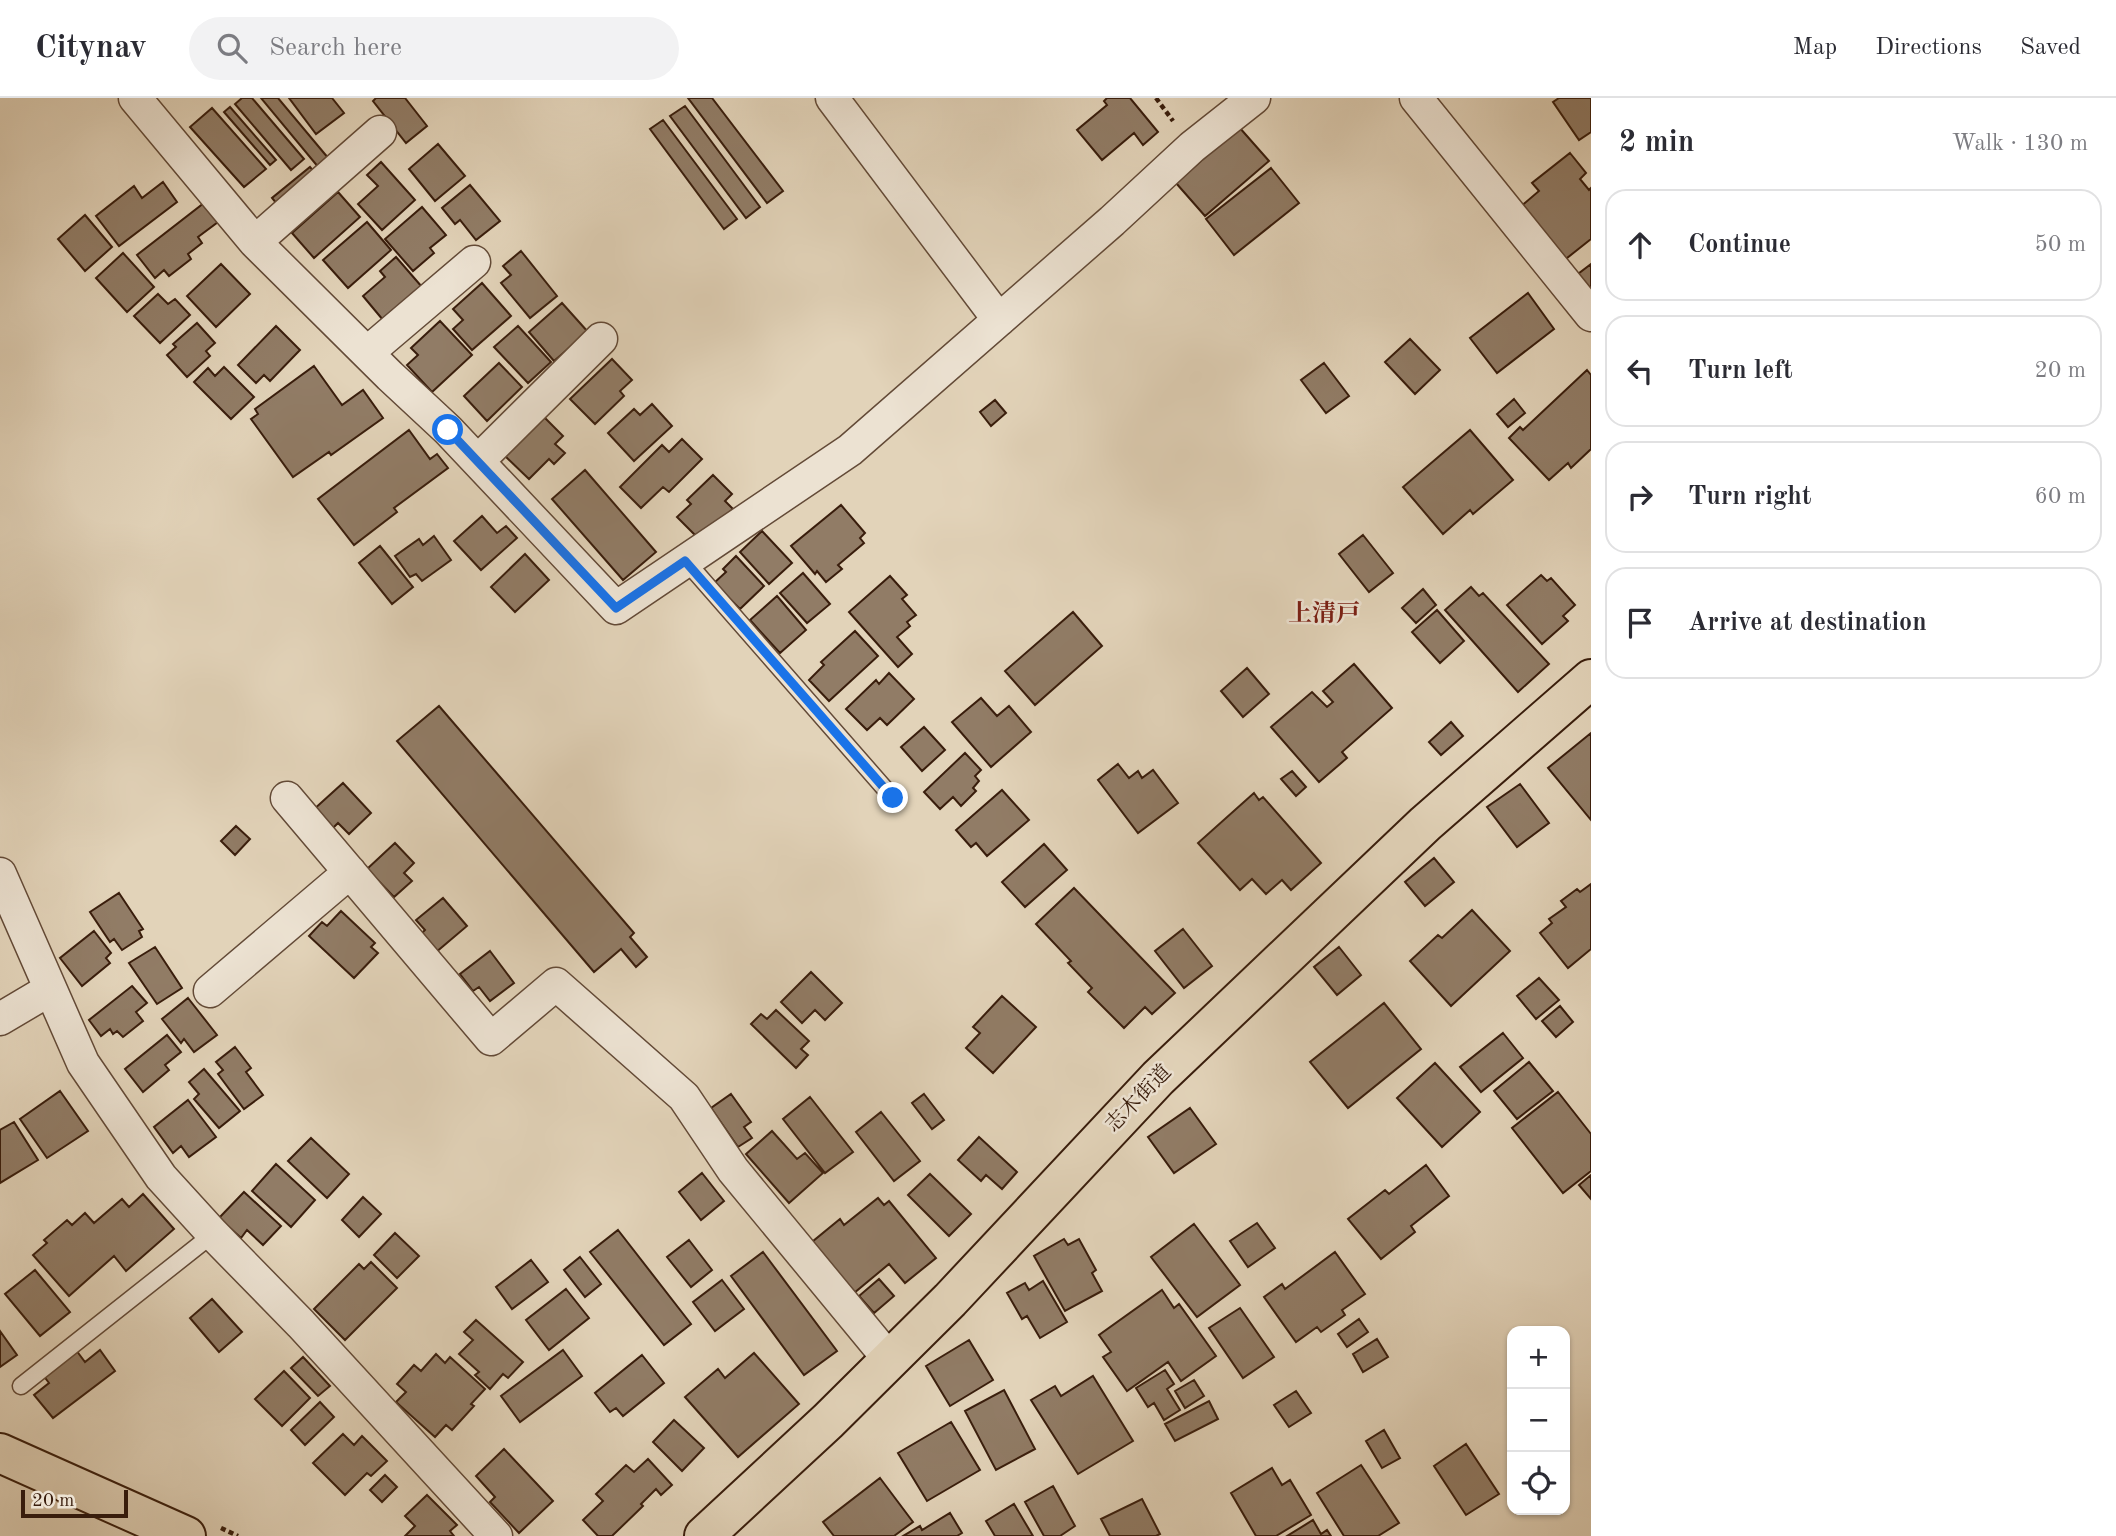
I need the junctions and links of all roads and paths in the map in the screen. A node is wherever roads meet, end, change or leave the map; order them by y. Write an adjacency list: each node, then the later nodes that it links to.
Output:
1 (135, 98): 6 (street)
2 (832, 98): 9 (street)
3 (1254, 98): 9 (street)
4 (1416, 98): 8 (street)
5 (380, 132): 6 (street)
6 (255, 242): 11 (street)
7 (474, 262): 11 (street)
8 (1591, 315)
9 (999, 320): 13 (street)
10 (601, 339): 12 (street)
11 (367, 353): 12 (street)
12 (478, 461): 13 (street)
13 (685, 561): 16 (lane)
14 (1591, 679): 23 (main road, 志木街道)
15 (286, 797): 17 (street)
16 (893, 798)
17 (350, 872): 20 (street); 23 (street)
18 (0, 874): 19 (street)
19 (50, 990): 21 (street); 22 (street)
20 (210, 991)
21 (0, 1019)
22 (213, 1234): 24 (lane); 27 (street)
23 (889, 1359): 28 (main road, 志木街道)
24 (21, 1386)
25 (0, 1453): 26 (main road)
26 (186, 1536)
27 (496, 1536)
28 (704, 1536)

